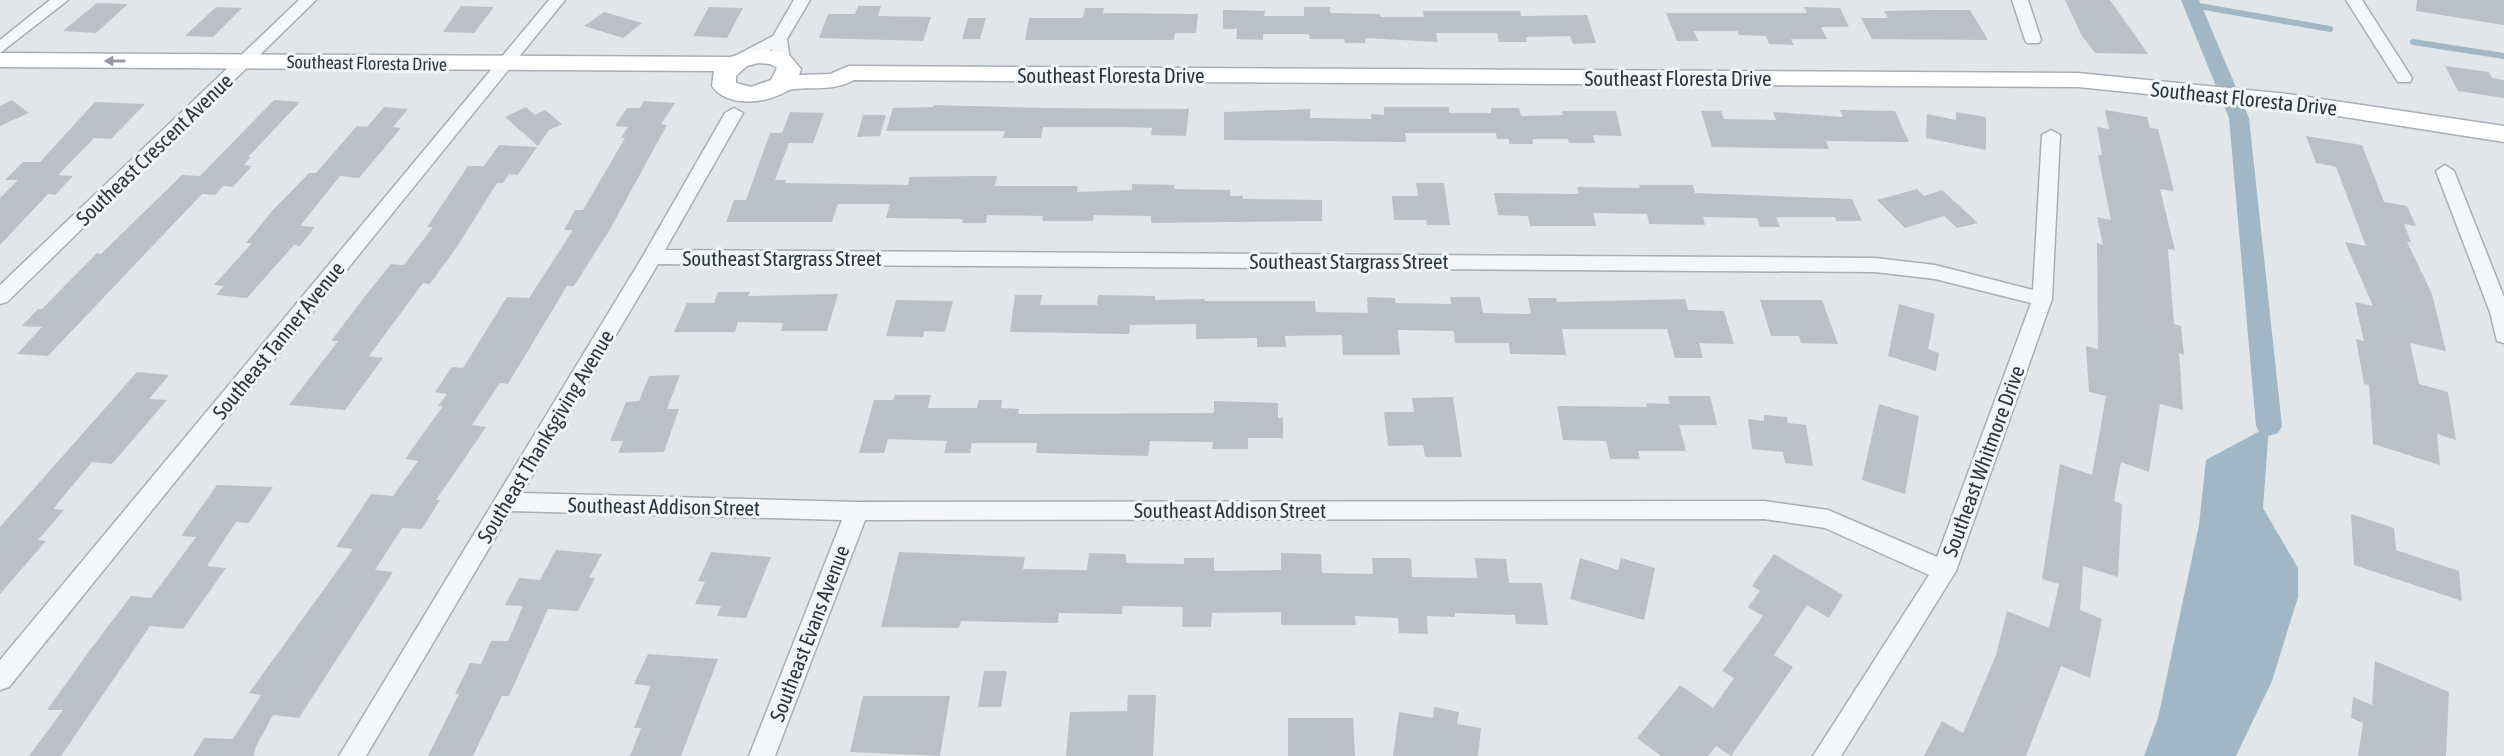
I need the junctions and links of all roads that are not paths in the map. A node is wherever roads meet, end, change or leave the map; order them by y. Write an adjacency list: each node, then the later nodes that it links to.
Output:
1 (60, 0): 8 (street)
2 (308, 0): 10 (street, Southeast Crescent Avenue)
3 (557, 0): 12 (street, Southeast Tanner Avenue)
4 (802, 0): 11 (street)
5 (2020, 0): 7 (street)
6 (2354, 0): 13 (street)
7 (2033, 40)
8 (0, 48)
9 (0, 60): 10 (street, Southeast Floresta Drive, one-way to 9)
10 (245, 62): 12 (street, Southeast Floresta Drive); 16 (street, Southeast Crescent Avenue)
11 (779, 68): 15 (street); 15 (street); 17 (street, Southeast Floresta Drive)
12 (497, 72): 15 (street, Southeast Floresta Drive); 16 (street, Southeast Floresta Drive); 28 (street, Southeast Tanner Avenue)
13 (2404, 78)
14 (0, 80): 16 (street, Southeast Floresta Drive)
15 (732, 81): 20 (street, Southeast Thanksgiving Avenue)
16 (224, 82): 21 (street, Southeast Crescent Avenue)
17 (2504, 134)
18 (2052, 135): 22 (street, Southeast Whitmore Drive)
19 (2445, 171): 23 (street)
20 (652, 257): 22 (street, Southeast Stargrass Street); 25 (street, Southeast Thanksgiving Avenue)
21 (0, 297)
22 (2042, 299): 27 (street, Southeast Whitmore Drive)
23 (2502, 312): 24 (street)
24 (2504, 336)
25 (505, 502): 26 (street, Southeast Addison Street); 29 (street, Southeast Thanksgiving Avenue)
26 (857, 511): 27 (street, Southeast Addison Street); 30 (street, Southeast Evans Avenue)
27 (1944, 570): 31 (street, Southeast Whitmore Drive)
28 (0, 679)
29 (352, 756)
30 (762, 756)
31 (1826, 756)

